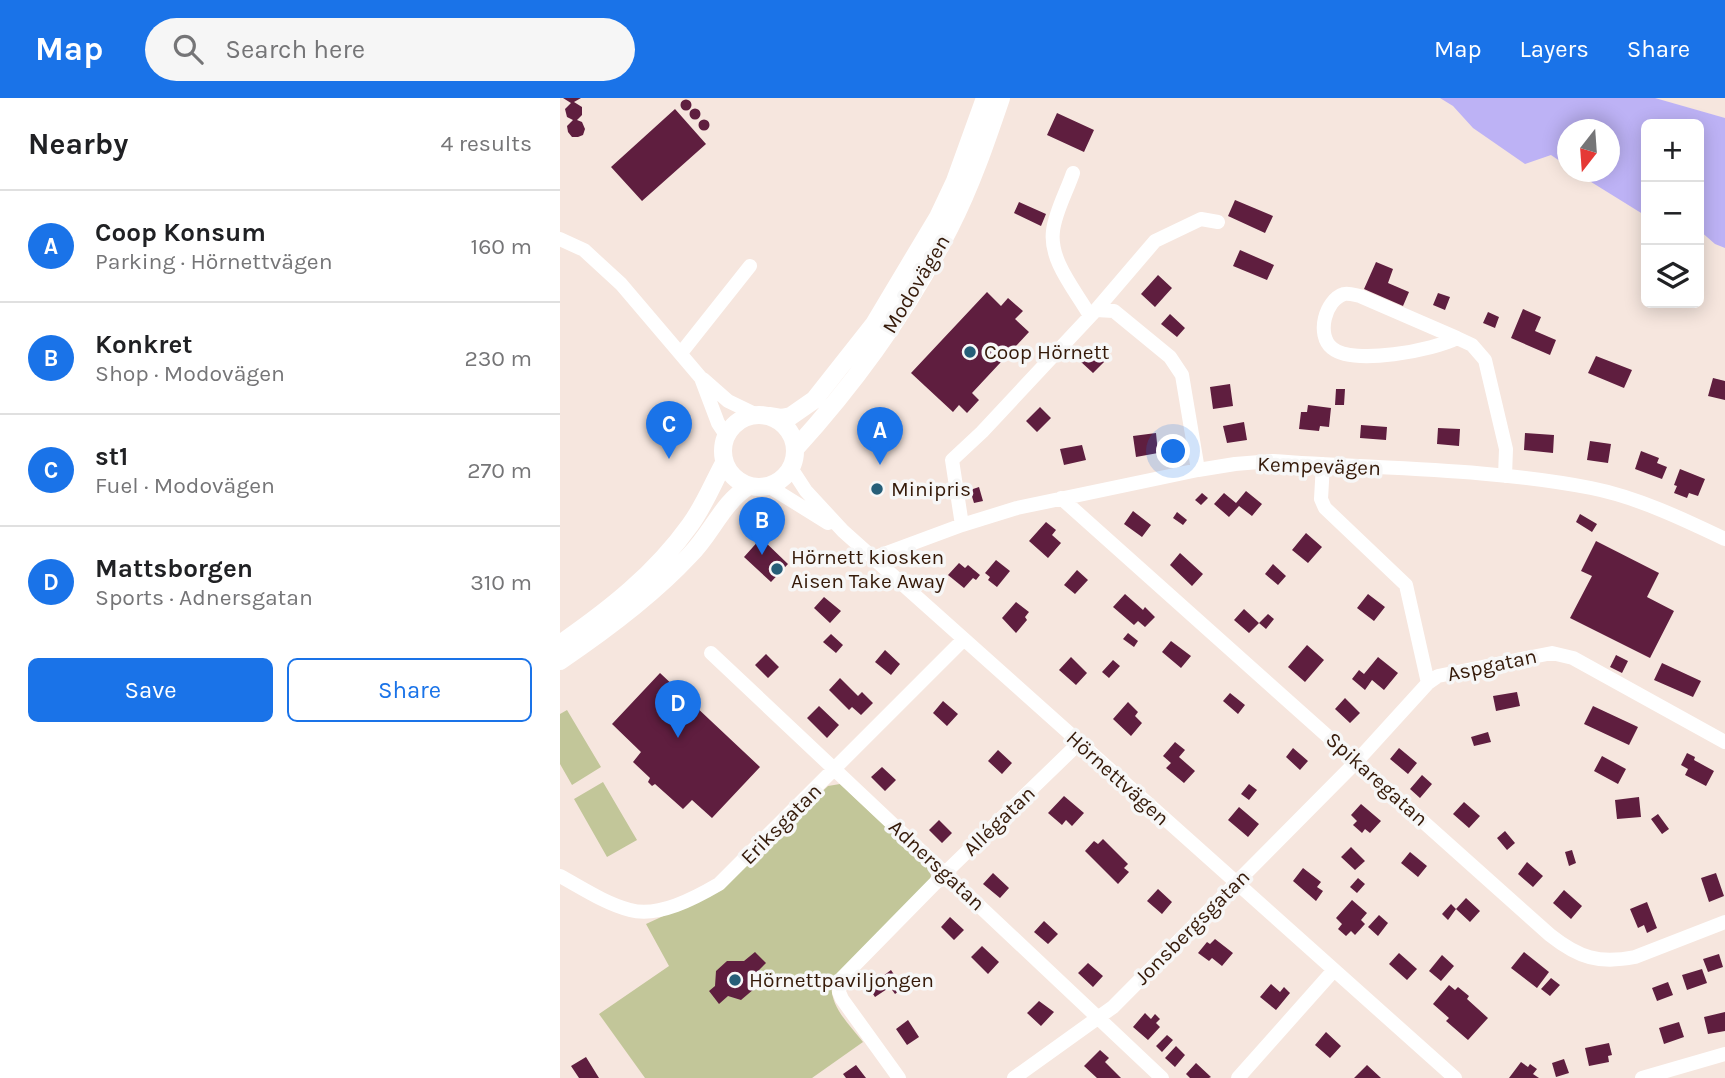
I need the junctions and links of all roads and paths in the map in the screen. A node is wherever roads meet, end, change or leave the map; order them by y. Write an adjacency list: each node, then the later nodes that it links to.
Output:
1 (985, 98): 11 (main road, Modovägen)
2 (1000, 98): 13 (main road, Modovägen)
3 (1073, 173): 7 (street)
4 (1218, 222): 7 (street)
5 (560, 239): 9 (street)
6 (750, 266): 9 (street)
7 (1093, 313): 17 (street); 22 (street)
8 (1457, 338): 8 (street); 18 (street)
9 (681, 353): 10 (street)
10 (701, 378): 11 (street); 12 (street)
11 (763, 415): 12 (main road); 13 (main road)
12 (726, 435): 14 (main road)
13 (795, 449): 16 (main road)
14 (724, 463): 19 (main road); 27 (main road)
15 (1323, 464): 17 (street, Kempevägen); 18 (street, Kempevägen); 30 (street)
16 (791, 467): 20 (main road); 23 (street, Hörnettvägen)
17 (1198, 470): 21 (street, Kempevägen)
18 (1506, 476): 24 (street, Kempevägen)
19 (749, 486): 20 (main road); 29 (main road)
20 (770, 487): 23 (street)
21 (1062, 498): 22 (street, Kempevägen); 33 (street, Spikaregatan)
22 (961, 524): 25 (street, Kempevägen)
23 (843, 531): 25 (street, Hörnettvägen)
24 (1725, 539)
25 (873, 558): 26 (street, Hörnettvägen)
26 (963, 640): 32 (street, Hörnettvägen); 34 (street, Eriksgatan)
27 (560, 644)
28 (711, 653): 34 (street, Adnersgatan)
29 (560, 661)
30 (1428, 682): 31 (street, Aspgatan); 33 (street, Aspgatan)
31 (1725, 742)
32 (1079, 743): 35 (street, Allégatan); 37 (street, Hörnettvägen)
33 (1357, 761): 37 (street, Jonsbergsgatan); 38 (street, Spikaregatan)
34 (835, 770): 35 (street, Adnersgatan); 36 (street, Eriksgatan)
35 (946, 872): 40 (street, Adnersgatan); 42 (street, Allégatan)
36 (560, 876)
37 (1235, 883): 39 (street, Hörnettvägen); 40 (street, Jonsbergsgatan)
38 (1725, 922)
39 (1334, 970): 45 (street); 46 (street, Hörnettvägen)
40 (1100, 1018): 43 (street, Jonsbergsgatan); 44 (street, Adnersgatan)
41 (1725, 1054): 47 (street)
42 (899, 1078)
43 (1014, 1078)
44 (1162, 1078)
45 (1238, 1078)
46 (1455, 1078)
47 (1642, 1078)

